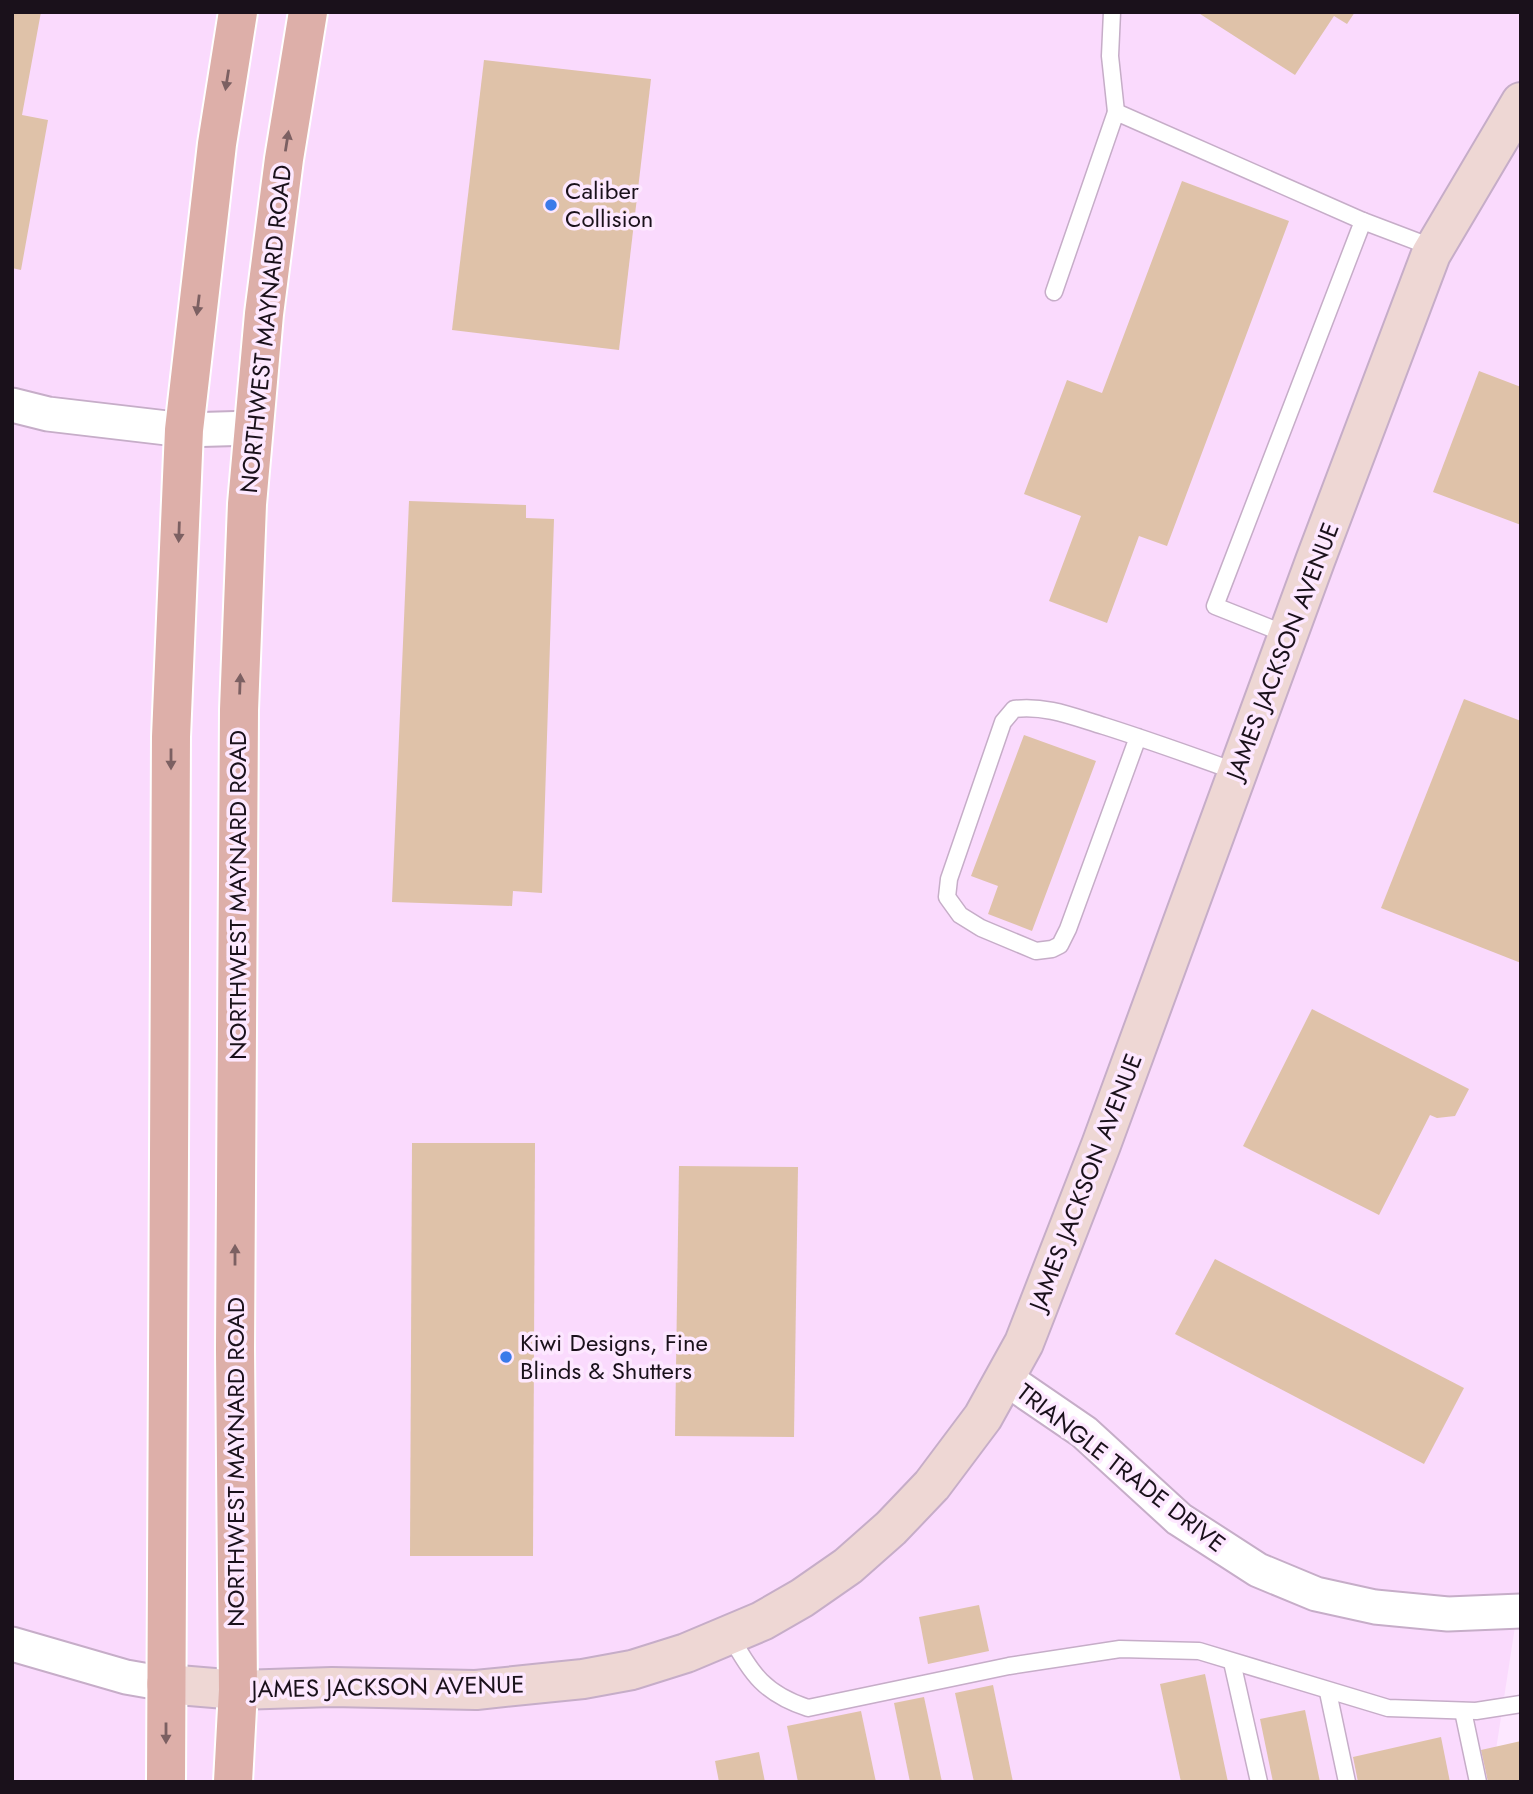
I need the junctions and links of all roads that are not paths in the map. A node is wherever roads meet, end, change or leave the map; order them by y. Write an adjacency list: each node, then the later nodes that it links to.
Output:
1 (238, 12): 11 (main road, one-way to 11)
2 (308, 12): 10 (main road, NORTHWEST MAYNARD ROAD, one-way to 2)
3 (1112, 12): 5 (lane)
4 (1521, 102): 7 (street, JAMES JACKSON AVENUE)
5 (1116, 112): 6 (lane); 8 (lane)
6 (1363, 221): 7 (lane); 12 (lane)
7 (1434, 248): 12 (street, JAMES JACKSON AVENUE)
8 (1054, 292)
9 (12, 405): 11 (street)
10 (253, 428): 11 (street); 21 (main road, NORTHWEST MAYNARD ROAD, one-way to 10)
11 (184, 430): 20 (main road, one-way to 20)
12 (1289, 635): 14 (street, JAMES JACKSON AVENUE)
13 (1138, 737): 13 (lane); 14 (lane)
14 (1237, 772): 15 (street, JAMES JACKSON AVENUE)
15 (1005, 1378): 16 (street, TRIANGLE TRADE DRIVE); 17 (street, JAMES JACKSON AVENUE)
16 (1521, 1611)
17 (730, 1635): 19 (lane); 21 (street, JAMES JACKSON AVENUE)
18 (12, 1644): 20 (street)
19 (1232, 1662): 22 (lane); 27 (lane)
20 (166, 1684): 21 (street, JAMES JACKSON AVENUE); 25 (main road, one-way to 25)
21 (238, 1690): 26 (main road, NORTHWEST MAYNARD ROAD)
22 (1328, 1692): 24 (lane); 28 (lane)
23 (1521, 1704): 24 (lane)
24 (1463, 1711): 29 (lane)
25 (166, 1782)
26 (233, 1782)
27 (1259, 1782)
28 (1347, 1782)
29 (1478, 1782)

